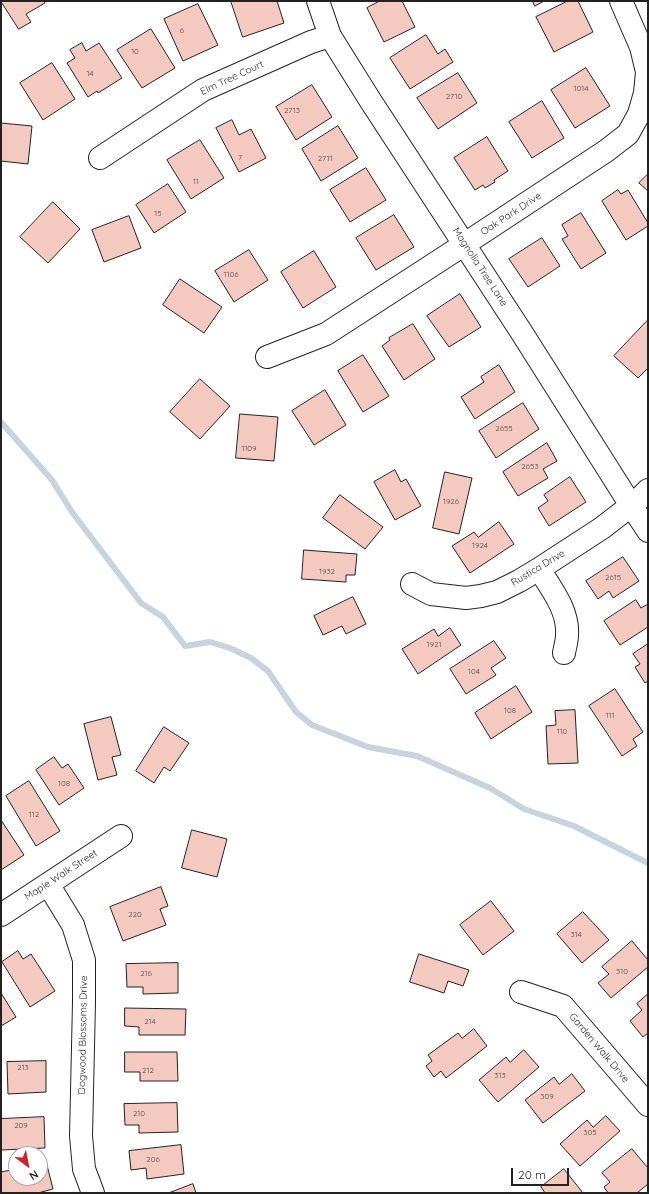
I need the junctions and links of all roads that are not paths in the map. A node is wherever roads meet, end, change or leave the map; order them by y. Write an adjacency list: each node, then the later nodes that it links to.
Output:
1 (318, 1): 3 (street, Magnolia Tree Lane)
2 (621, 1): 5 (street, Oak Park Drive)
3 (330, 36): 4 (street, Elm Tree Court); 5 (street, Magnolia Tree Lane)
4 (100, 158)
5 (464, 244): 6 (street, Oak Park Drive); 8 (street, Magnolia Tree Lane)
6 (267, 357)
7 (648, 490): 8 (street, Rustica Drive)
8 (631, 506): 9 (street, Magnolia Tree Lane); 10 (street, Rustica Drive)
9 (648, 531)
10 (539, 569): 11 (street, Rustica Drive); 12 (street)
11 (412, 584)
12 (564, 654)
13 (122, 836): 14 (street, Maple Walk Street)
14 (48, 884): 15 (street, Maple Walk Street); 18 (street, Dogwood Blossoms Drive)
15 (1, 915)
16 (521, 992): 17 (street, Garden Walk Drive)
17 (648, 1105)
18 (93, 1193)

